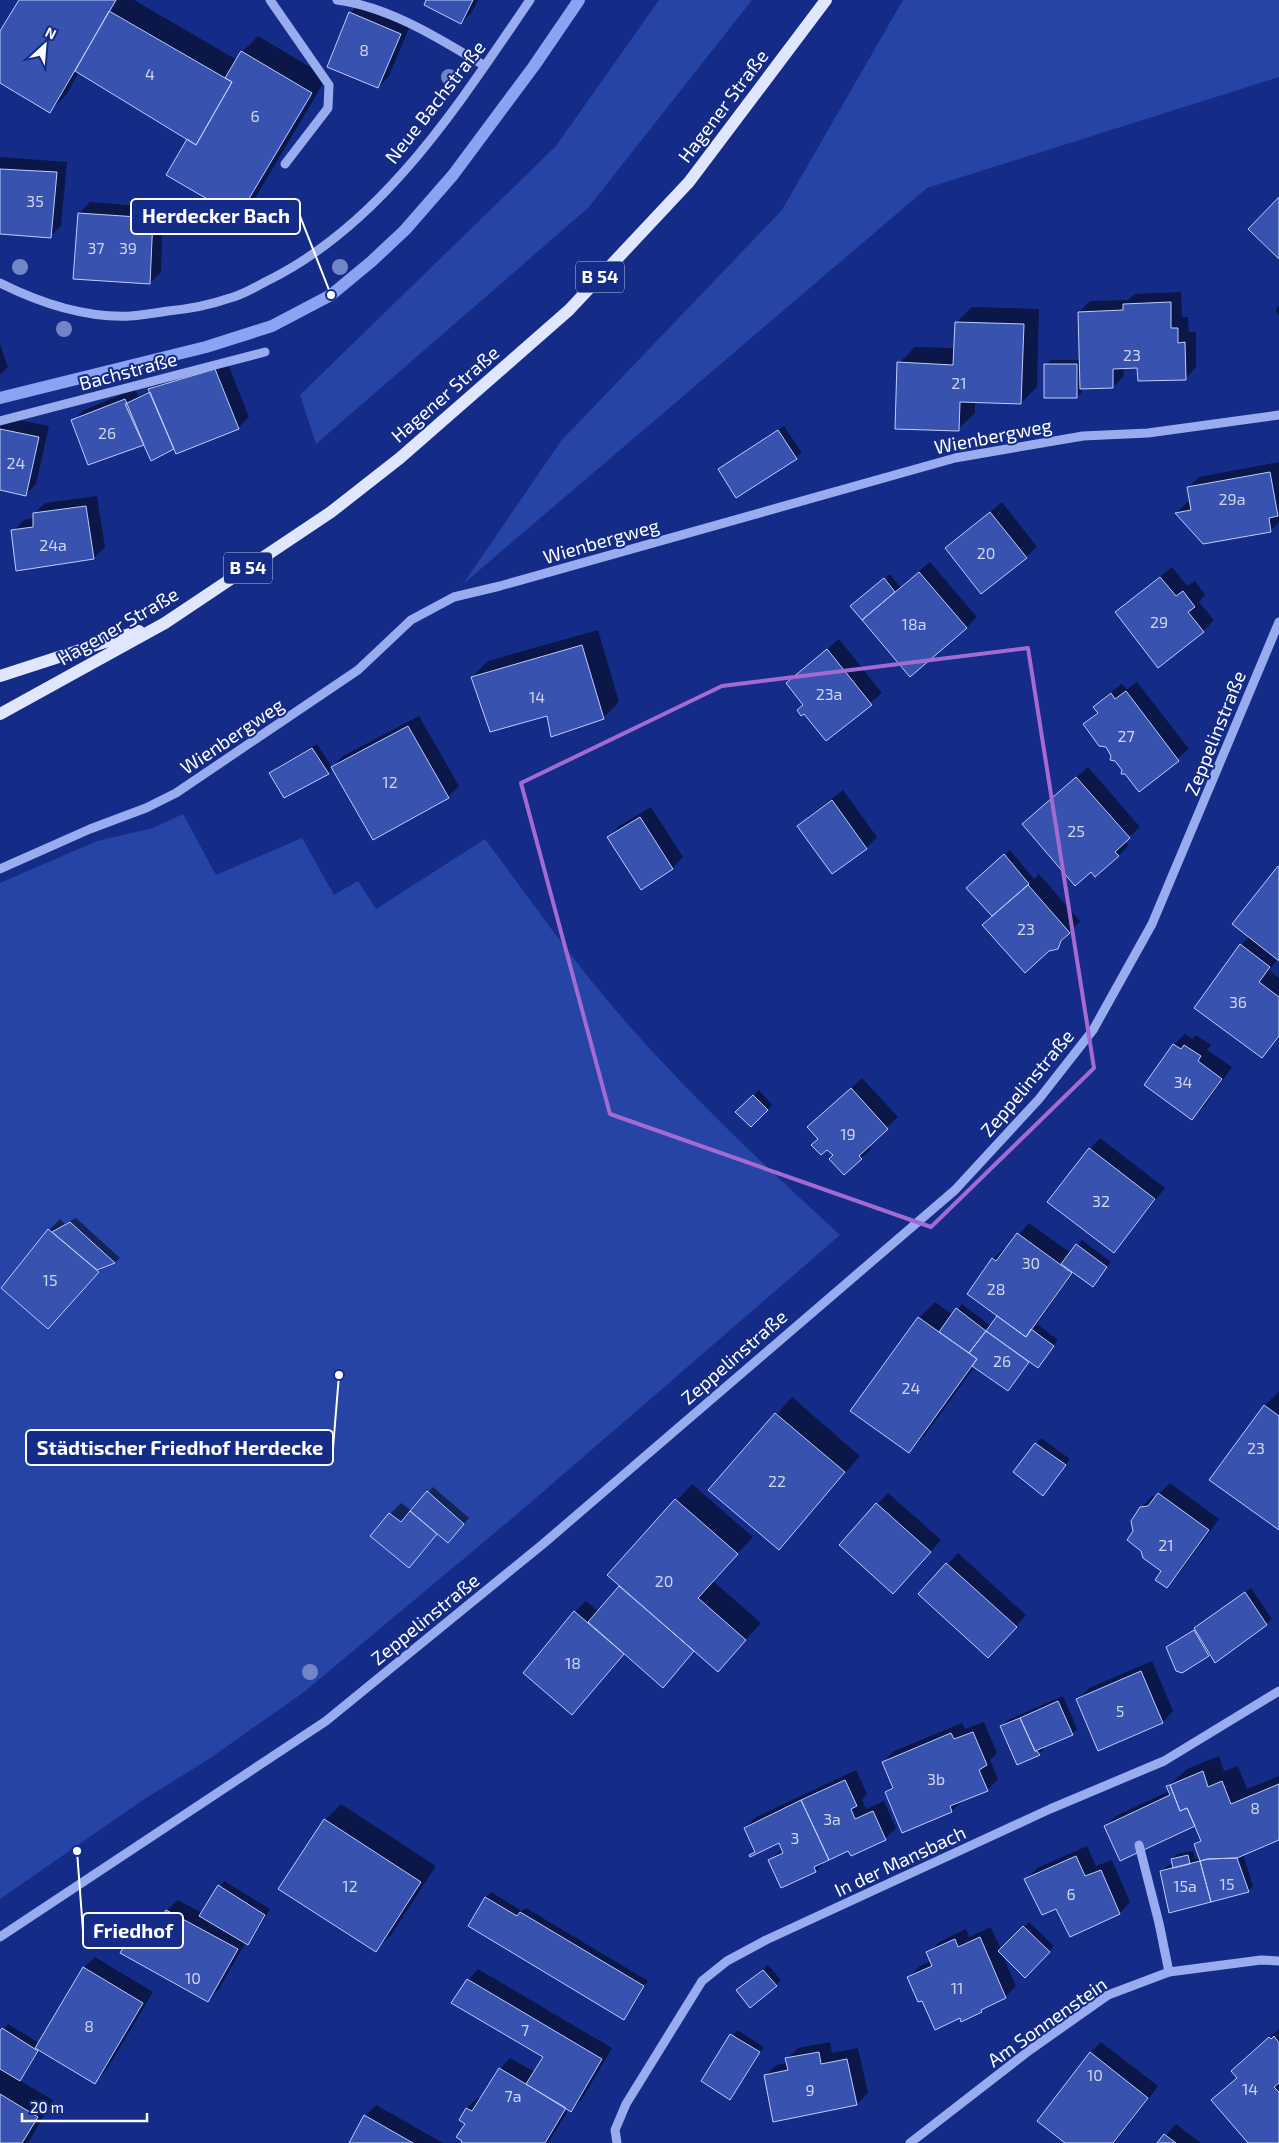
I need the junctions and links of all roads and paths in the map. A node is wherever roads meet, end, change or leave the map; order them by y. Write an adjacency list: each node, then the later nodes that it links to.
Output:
1 (270, 0): 6 (street)
2 (337, 0): 5 (street)
3 (530, 0): 5 (street, Neue Bachstraße)
4 (826, 0): 12 (main road, Hagener Straße / B 54)
5 (485, 66): 7 (street, Neue Bachstraße)
6 (285, 164)
7 (0, 283)
8 (265, 352): 10 (street, Bachstraße)
9 (1279, 415): 15 (street, Wienbergweg)
10 (0, 421)
11 (1279, 622): 18 (street, Zeppelinstraße)
12 (165, 623): 13 (main road, B 54); 14 (main road, Hagener Straße / B 54)
13 (0, 676)
14 (0, 714)
15 (0, 870)
16 (1279, 1691): 21 (street, In der Mansbach)
17 (1139, 1845): 20 (street)
18 (0, 1937)
19 (1279, 1961): 20 (street, Am Sonnenstein)
20 (1169, 1972): 22 (street, Am Sonnenstein)
21 (616, 2143)
22 (910, 2143)

